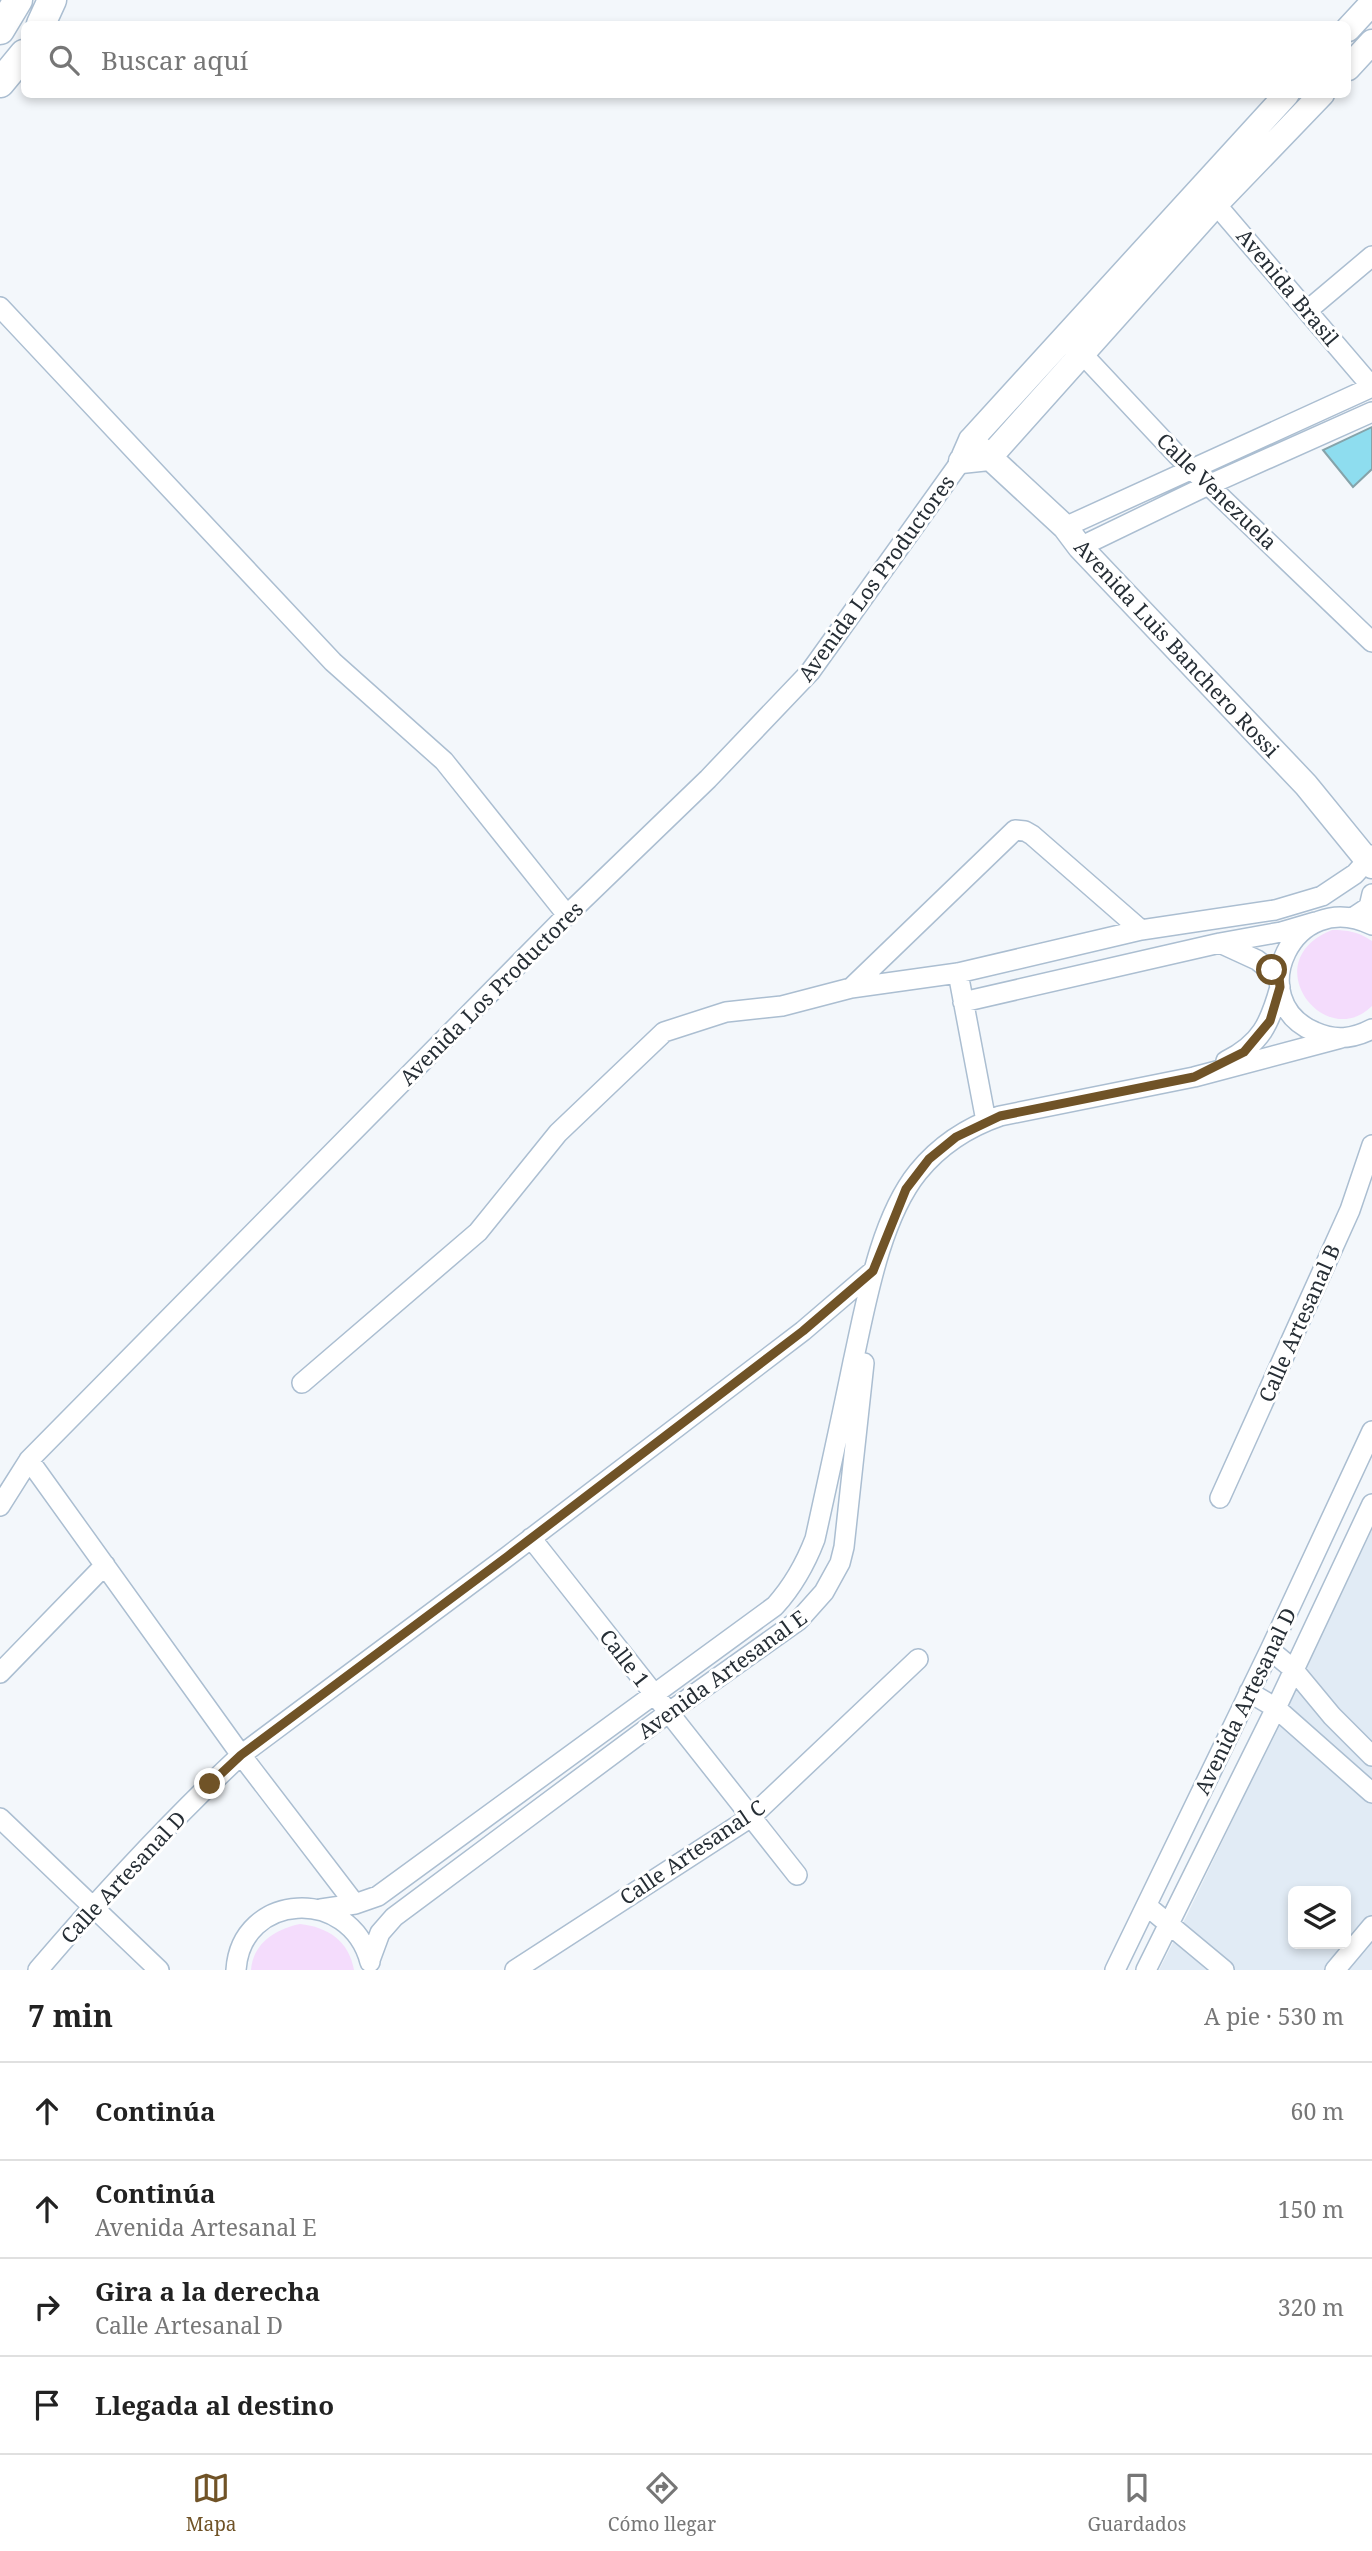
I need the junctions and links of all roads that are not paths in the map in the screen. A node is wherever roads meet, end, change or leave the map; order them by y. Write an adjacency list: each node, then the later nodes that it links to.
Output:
1 (18, 0): 4 (main road)
2 (52, 0): 3 (main road)
3 (42, 21)
4 (0, 30)
5 (1372, 42): 7 (street)
6 (21, 58): 8 (main road)
7 (1351, 65)
8 (0, 83)
9 (1284, 98): 11 (street, Avenida Los Productores)
10 (1318, 98): 11 (street, Avenida Los Productores)
11 (1209, 196): 14 (street, Avenida Brasil); 15 (street, Avenida Los Productores)
12 (1372, 256): 14 (street)
13 (0, 307): 27 (street)
14 (1308, 310): 16 (street, Avenida Brasil)
15 (1074, 345): 18 (street, Avenida Los Productores); 19 (street, Avenida Los Productores); 20 (street, Calle Venezuela)
16 (1372, 387): 20 (street)
17 (1372, 412): 21 (street)
18 (966, 451): 19 (street, Avenida Luis Banchero Rossi); 27 (street, Avenida Los Productores)
19 (989, 458): 22 (street, Avenida Luis Banchero Rossi)
20 (1192, 468): 21 (street, Calle Venezuela); 22 (street)
21 (1209, 485): 23 (street); 24 (street, Calle Venezuela)
22 (1065, 527): 23 (street, Avenida Luis Banchero Rossi)
23 (1080, 547): 25 (street, Avenida Luis Banchero Rossi)
24 (1372, 642)
25 (1366, 864): 26 (street); 30 (street)
26 (1372, 892): 28 (street)
27 (567, 915): 43 (street, Avenida Los Productores)
28 (1365, 920): 29 (street)
29 (1315, 922): 31 (street); 33 (street)
30 (1141, 930): 32 (street); 34 (street)
31 (1220, 943): 33 (street); 35 (street)
32 (958, 973): 34 (street); 35 (street)
33 (1280, 982): 36 (street); 37 (street)
34 (851, 988): 41 (street)
35 (963, 1002): 38 (street)
36 (1362, 1034): 37 (street)
37 (1194, 1077): 38 (street, Avenida Artesanal E)
38 (986, 1121): 40 (street, Avenida Artesanal E)
39 (1372, 1145): 45 (street, Calle Artesanal B)
40 (873, 1271): 48 (street, Calle Artesanal D); 55 (street, Avenida Artesanal E); 57 (street, Avenida Artesanal E)
41 (302, 1383)
42 (1372, 1431): 50 (street, Avenida Artesanal D)
43 (29, 1460): 44 (street, Avenida Los Productores); 49 (street)
44 (6, 1485): 47 (street, Avenida Los Productores)
45 (1220, 1498)
46 (1372, 1504): 52 (street, Avenida Artesanal D)
47 (0, 1506)
48 (531, 1538): 55 (street, Calle 1); 58 (street, Calle Artesanal D)
49 (105, 1565): 53 (street); 58 (street)
50 (1270, 1650): 52 (street); 54 (street, Avenida Artesanal D)
51 (918, 1659): 61 (street, Calle Artesanal C)
52 (1293, 1669): 56 (street, Avenida Artesanal D); 59 (street)
53 (0, 1674)
54 (1249, 1692): 56 (street); 66 (street, Avenida Artesanal D)
55 (653, 1695): 57 (street, Calle 1); 64 (street, Avenida Artesanal E)
56 (1276, 1708): 60 (street); 68 (street, Avenida Artesanal D)
57 (668, 1713): 61 (street, Calle 1); 70 (street, Avenida Artesanal E)
58 (241, 1755): 64 (street); 65 (street, Calle Artesanal D)
59 (1372, 1756)
60 (1372, 1793)
61 (751, 1817): 63 (street, Calle 1); 74 (street, Calle Artesanal C)
62 (2, 1824): 65 (street)
63 (797, 1875)
64 (355, 1904): 67 (street, Avenida Artesanal E)
65 (93, 1906): 71 (street, Calle Artesanal D); 72 (street)
66 (1147, 1906): 68 (street); 75 (street, Avenida Artesanal D)
67 (321, 1909): 70 (street); 73 (street, Avenida Artesanal E)
68 (1170, 1924): 76 (street, Avenida Artesanal D); 77 (street)
69 (1372, 1926): 78 (street)
70 (370, 1965)
71 (38, 1970)
72 (159, 1970)
73 (236, 1970)
74 (515, 1970)
75 (1115, 1970)
76 (1146, 1970)
77 (1224, 1970)
78 (1335, 1970)

